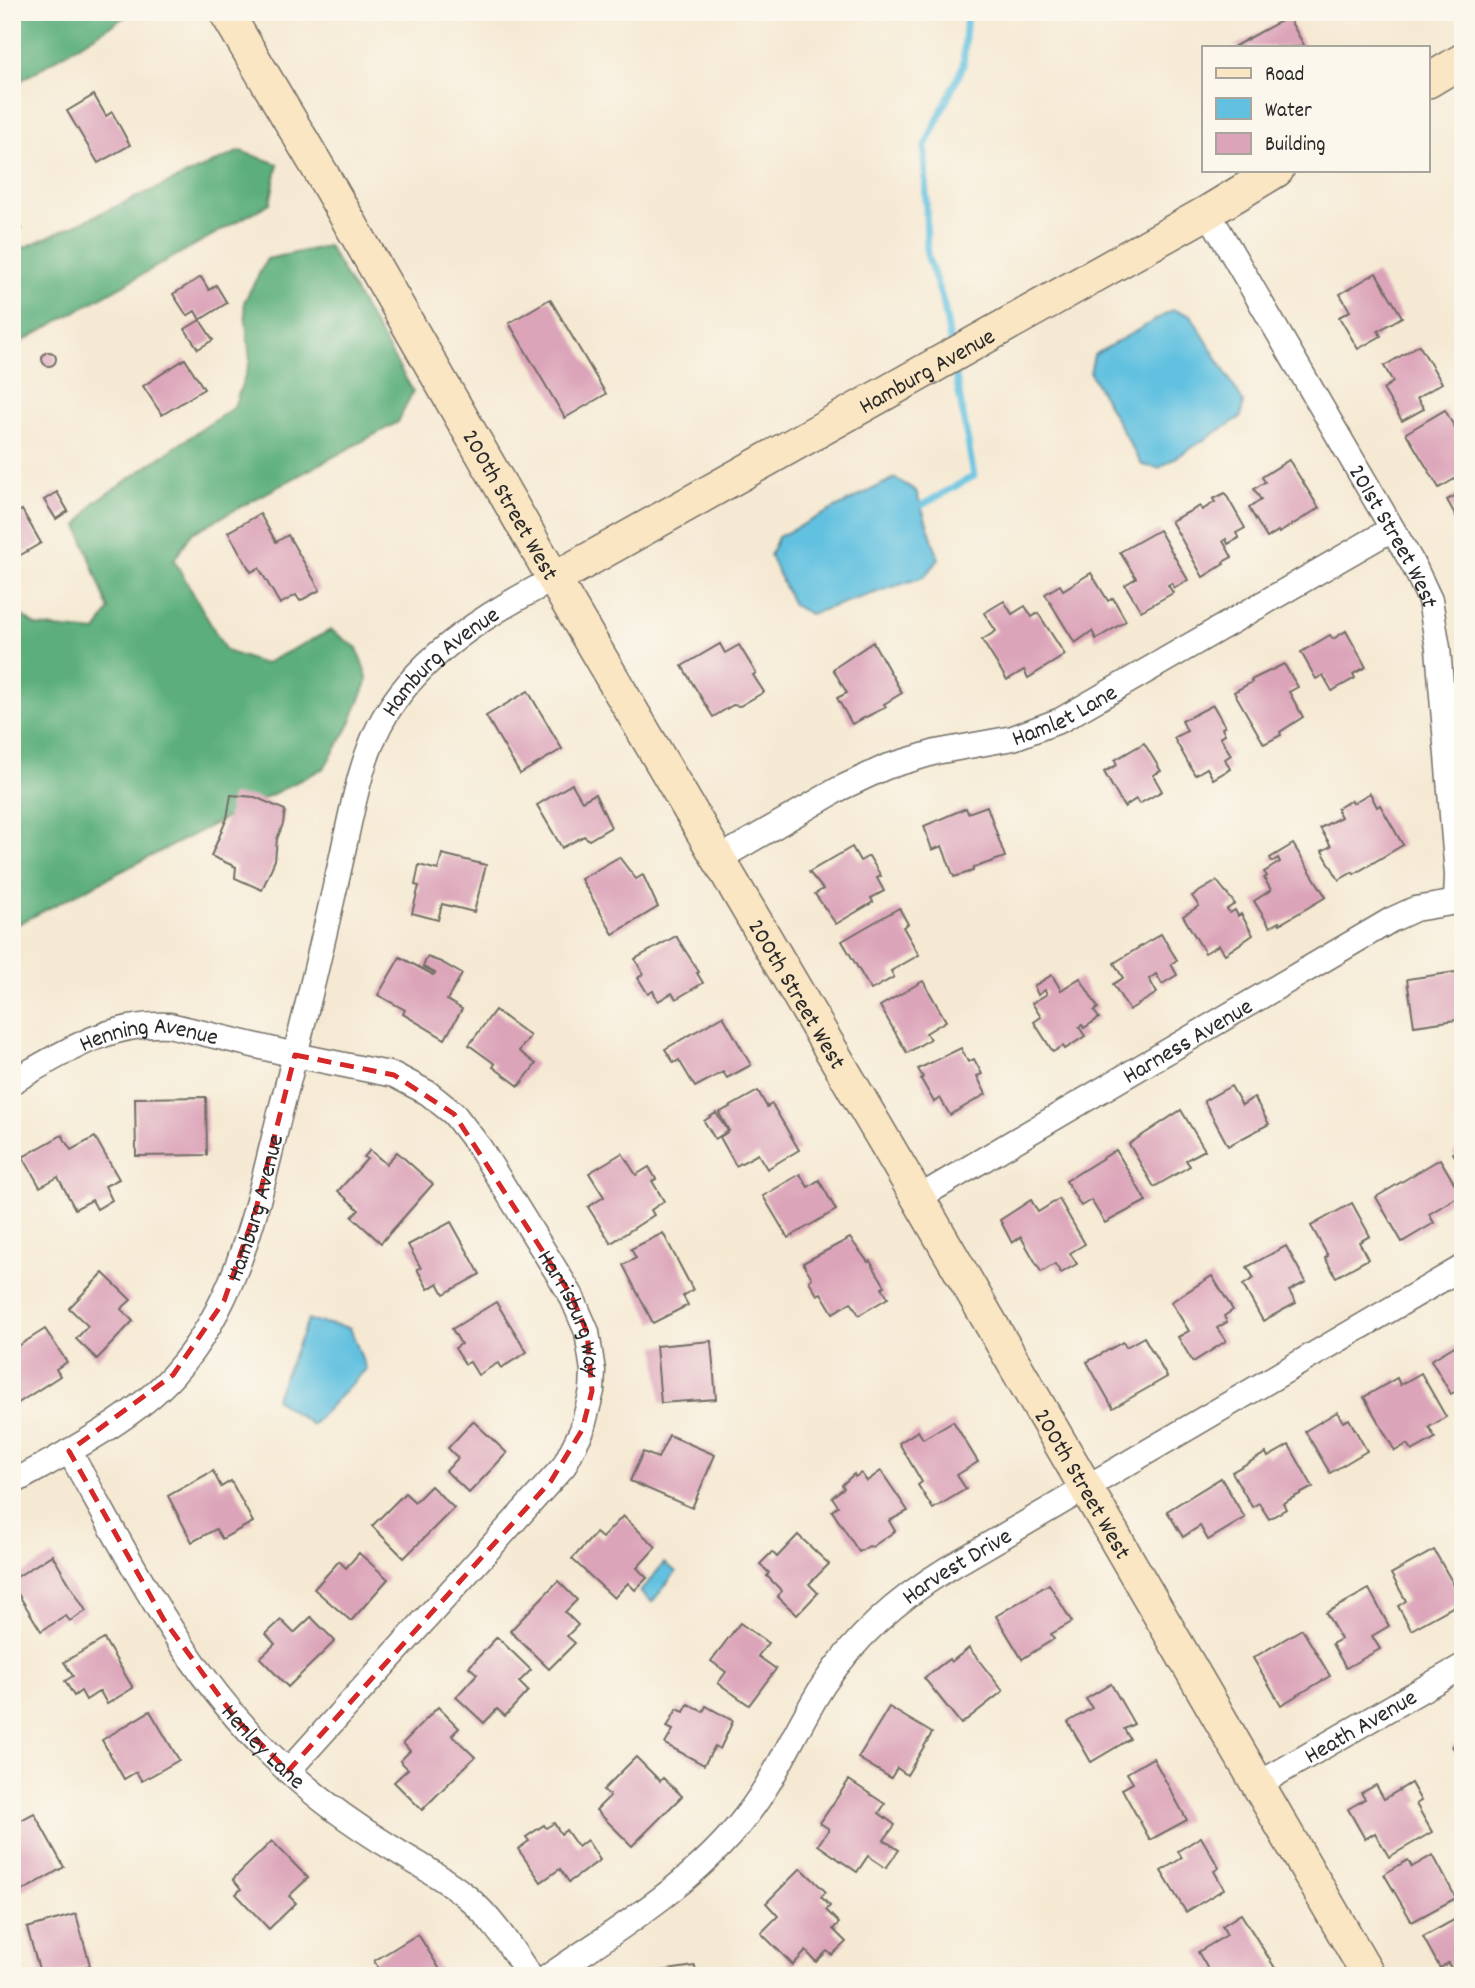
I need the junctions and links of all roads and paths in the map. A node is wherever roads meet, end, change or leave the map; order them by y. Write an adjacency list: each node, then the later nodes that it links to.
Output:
1 (226, 12): 7 (street, 200th Street West)
2 (1463, 60): 3 (street)
3 (1430, 80)
4 (1274, 172): 5 (street, Hamburg Avenue)
5 (1208, 212): 6 (street, 201st Street West); 7 (street, Hamburg Avenue)
6 (1392, 529): 8 (street, Hamlet Lane); 9 (street, 201st Street West)
7 (554, 579): 8 (street, 200th Street West); 10 (street, Hamburg Avenue)
8 (720, 858): 12 (street, 200th Street West)
9 (1459, 901): 12 (street, Harness Avenue)
10 (295, 1055): 11 (street, Henning Avenue); 14 (street, Hamburg Avenue); 18 (street, Harrisburg Way)
11 (12, 1082)
12 (918, 1198): 16 (street, 200th Street West)
13 (1463, 1267): 16 (street, Harvest Drive)
14 (69, 1451): 15 (street, Hamburg Avenue); 18 (street, Henley Lane)
15 (12, 1483)
16 (1086, 1488): 19 (street, 200th Street West); 21 (street, Harvest Drive)
17 (1463, 1666): 19 (street, Heath Avenue)
18 (288, 1771): 20 (street, Henley Lane)
19 (1257, 1786): 22 (street, 200th Street West)
20 (530, 1976)
21 (549, 1976)
22 (1369, 1976)

